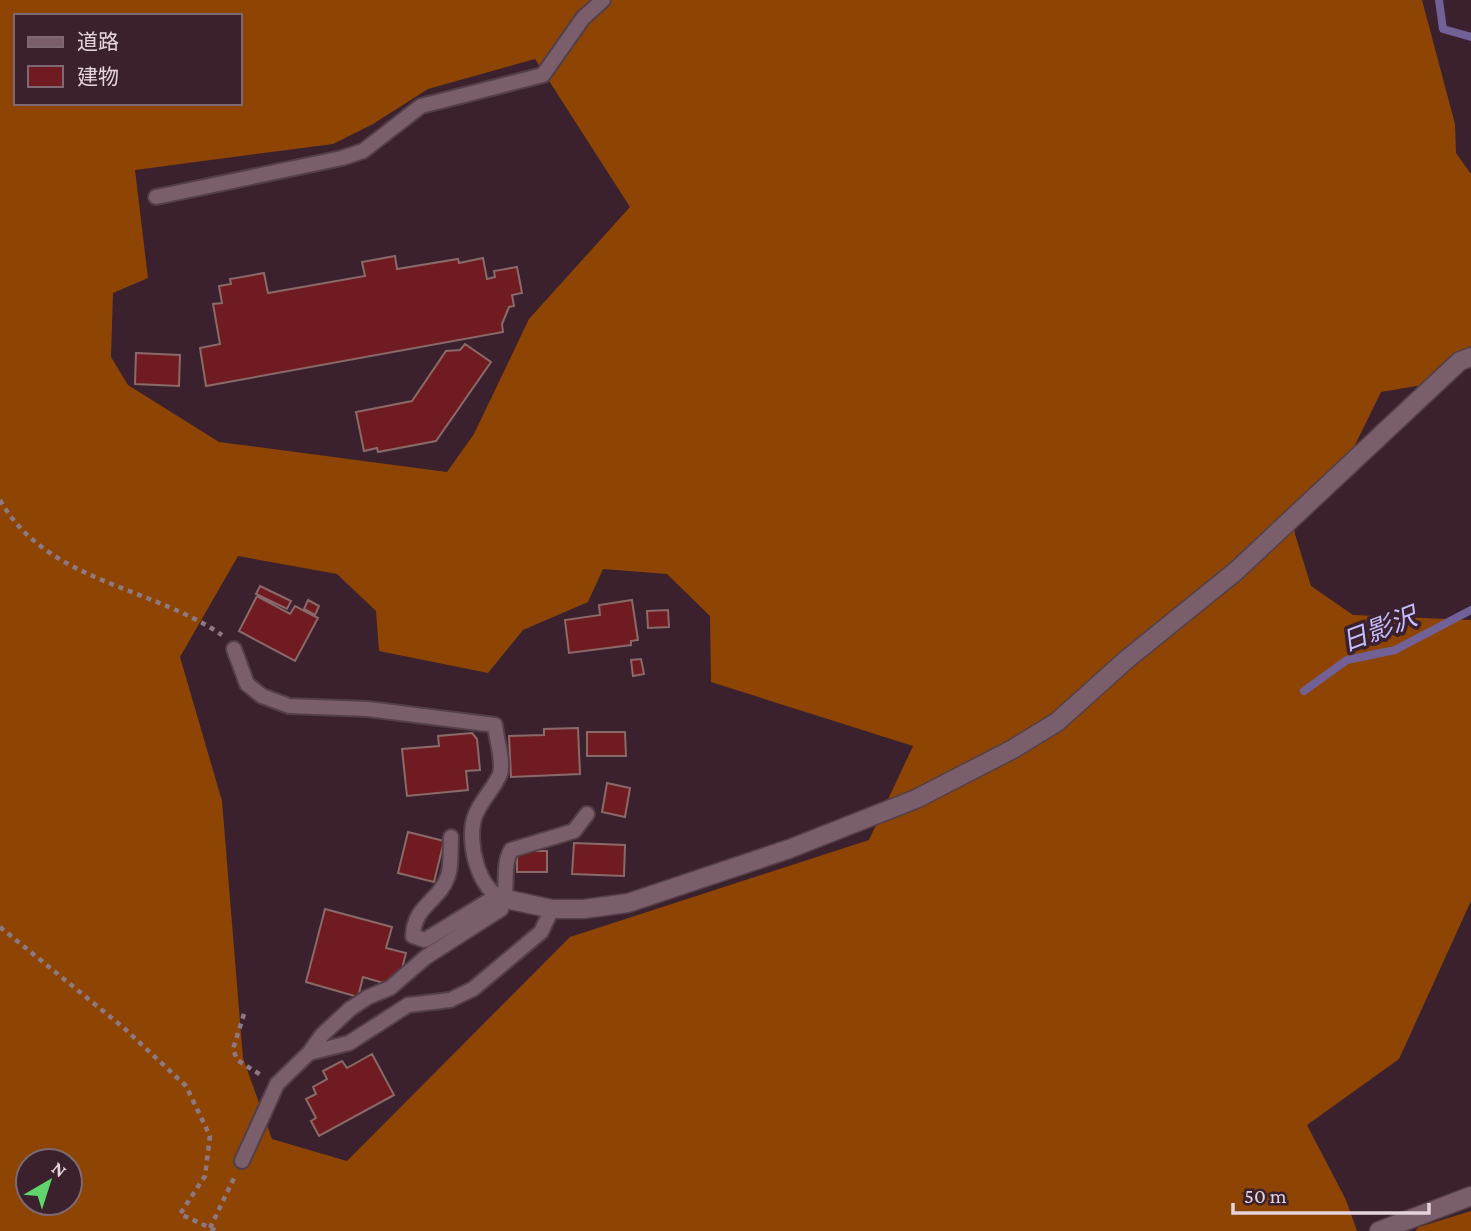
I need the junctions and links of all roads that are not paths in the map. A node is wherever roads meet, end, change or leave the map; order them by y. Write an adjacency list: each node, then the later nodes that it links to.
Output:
1 (603, 0): 2 (lane)
2 (156, 197)
3 (1471, 357): 8 (street)
4 (234, 649): 7 (lane)
5 (587, 814): 7 (lane)
6 (451, 837): 7 (lane)
7 (500, 898): 8 (street); 9 (lane)
8 (552, 909): 9 (lane)
9 (309, 1053): 10 (lane)
10 (242, 1161)
11 (1471, 1196): 12 (street)
12 (1379, 1231)

